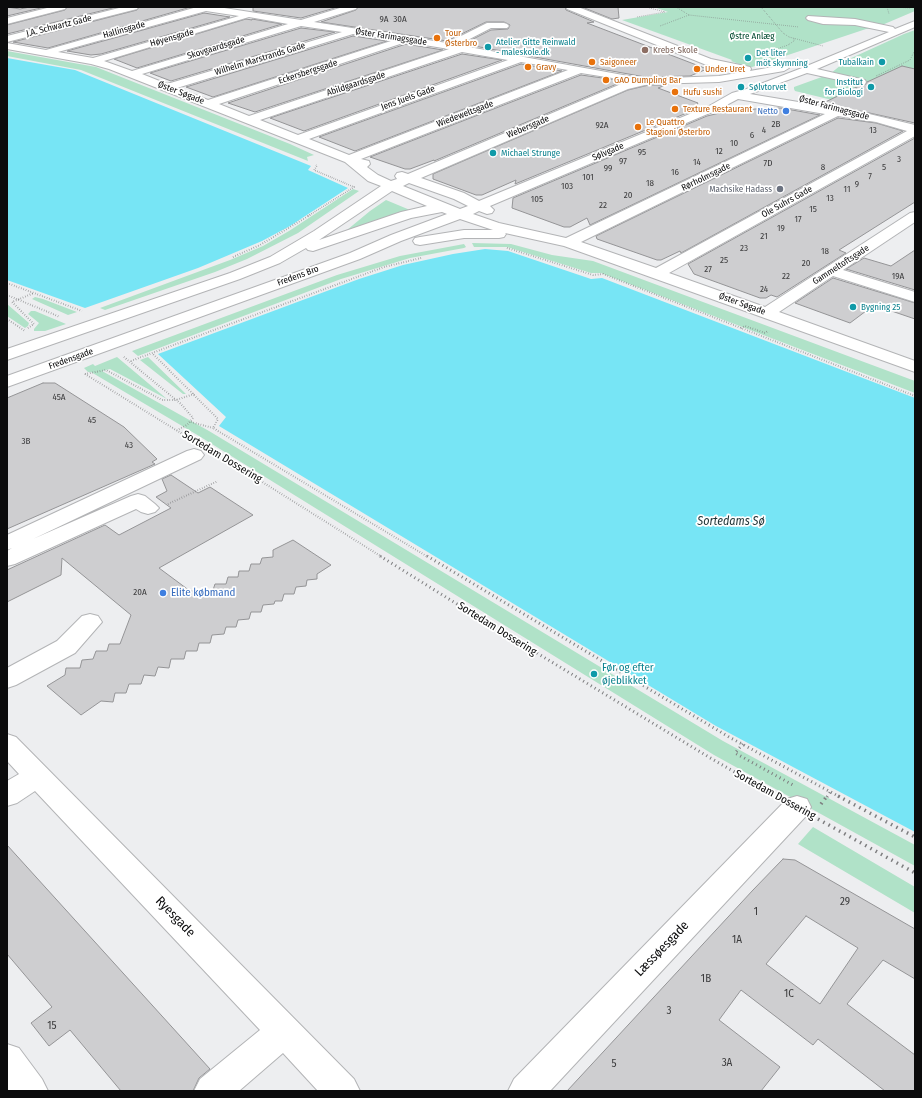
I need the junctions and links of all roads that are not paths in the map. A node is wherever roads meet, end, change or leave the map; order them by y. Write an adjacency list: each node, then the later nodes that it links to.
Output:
1 (62, 7): 8 (street)
2 (134, 7): 15 (street, J.A. Schwartz Gade)
3 (203, 7): 6 (street, Øster Farimagsgade); 20 (street, Hallinsgade)
4 (353, 7): 10 (street, Skovgaardsgade)
5 (570, 7): 26 (street)
6 (252, 15): 10 (street, Øster Farimagsgade); 23 (street, Høyensgade)
7 (811, 18): 13 (street)
8 (11, 20)
9 (915, 20): 13 (street, Sølvgade)
10 (301, 23): 14 (street, Øster Farimagsgade); 27 (street, Skovgaardsgade)
11 (915, 24): 13 (street)
12 (504, 26): 18 (street)
13 (894, 29): 22 (street, Sølvgade); 25 (street, Sølvgade)
14 (354, 31): 16 (street, Øster Farimagsgade); 32 (street, Wilhelm Marstrands Gade)
15 (7, 39)
16 (407, 39): 18 (street, Øster Farimagsgade); 36 (street, Eckersbergsgade)
17 (7, 46): 20 (street, Øster Søgade)
18 (448, 46): 19 (street, Øster Farimagsgade)
19 (463, 48): 21 (street, Øster Farimagsgade); 39 (street, Abildgaardsgade)
20 (44, 53): 23 (street, Øster Søgade)
21 (520, 58): 24 (street, Øster Farimagsgade); 41 (street, Jens Juels Gade)
22 (820, 59): 26 (street, Sølvgade); 33 (street, Sølvgade)
23 (93, 61): 27 (street, Øster Søgade)
24 (580, 68): 28 (street, Øster Farimagsgade); 31 (street, Øster Farimagsgade); 42 (street, Wiedeweltsgade)
25 (806, 70): 30 (street); 33 (street, Sølvgade)
26 (758, 72): 31 (street, Sølvgade)
27 (132, 74): 32 (street, Øster Søgade)
28 (649, 81): 29 (street, Sølvgade); 31 (street, Øster Farimagsgade); 43 (street, Webersgade)
29 (675, 81): 31 (street, Sølvgade); 33 (street)
30 (861, 82)
31 (689, 86): 33 (street, Øster Farimagsgade); 33 (street, Øster Farimagsgade)
32 (166, 88): 36 (street, Øster Søgade)
33 (744, 91): 35 (street, Øster Farimagsgade); 37 (street, Sølvgade); 38 (street, Øster Farimagsgade)
34 (701, 98): 37 (street)
35 (784, 102): 37 (street); 38 (street, Øster Farimagsgade)
36 (208, 104): 39 (street, Øster Søgade)
37 (713, 108): 45 (street, Sølvgade)
38 (840, 112): 40 (street, Øster Farimagsgade); 48 (street, Rørholmsgade)
39 (249, 120): 41 (street, Øster Søgade)
40 (914, 128): 52 (street, Ole Suhrs Gade)
41 (297, 139): 42 (street, Øster Søgade)
42 (349, 159): 43 (street, Øster Søgade); 44 (street, Øster Søgade)
43 (408, 178): 44 (street, Webersgade); 45 (street, Øster Søgade)
44 (391, 186): 45 (street, Øster Søgade); 47 (street); 50 (street)
45 (462, 210): 47 (street); 48 (street, Øster Søgade); 48 (street, Øster Søgade); 49 (street, Fredens Bro); 50 (street)
46 (915, 216): 51 (street, Gammeltoftsgade)
47 (324, 243): 50 (street)
48 (568, 243): 49 (street); 52 (street, Øster Søgade)
49 (355, 256): 55 (street, Fredens Bro)
50 (279, 264): 56 (street); 58 (street)
51 (832, 270): 53 (street); 54 (street, Gammeltoftsgade)
52 (658, 273): 54 (street, Øster Søgade)
53 (915, 297)
54 (767, 313): 57 (street, Øster Søgade)
55 (135, 335): 59 (street, Fredensgade)
56 (7, 356)
57 (915, 367)
58 (7, 368)
59 (7, 382)
60 (201, 449): 62 (street, Sortedam Dossering)
61 (148, 508): 63 (street)
62 (7, 542)
63 (7, 559)
64 (90, 622): 65 (street)
65 (7, 679)
66 (7, 744): 67 (street, Ryesgade)
67 (38, 776): 68 (street); 70 (street, Ryesgade)
68 (7, 795)
69 (804, 799): 75 (street, Læssøesgade)
70 (284, 1031): 73 (street); 74 (street, Ryesgade)
71 (7, 1060): 72 (street)
72 (30, 1091)
73 (212, 1091)
74 (342, 1091)
75 (526, 1091)

